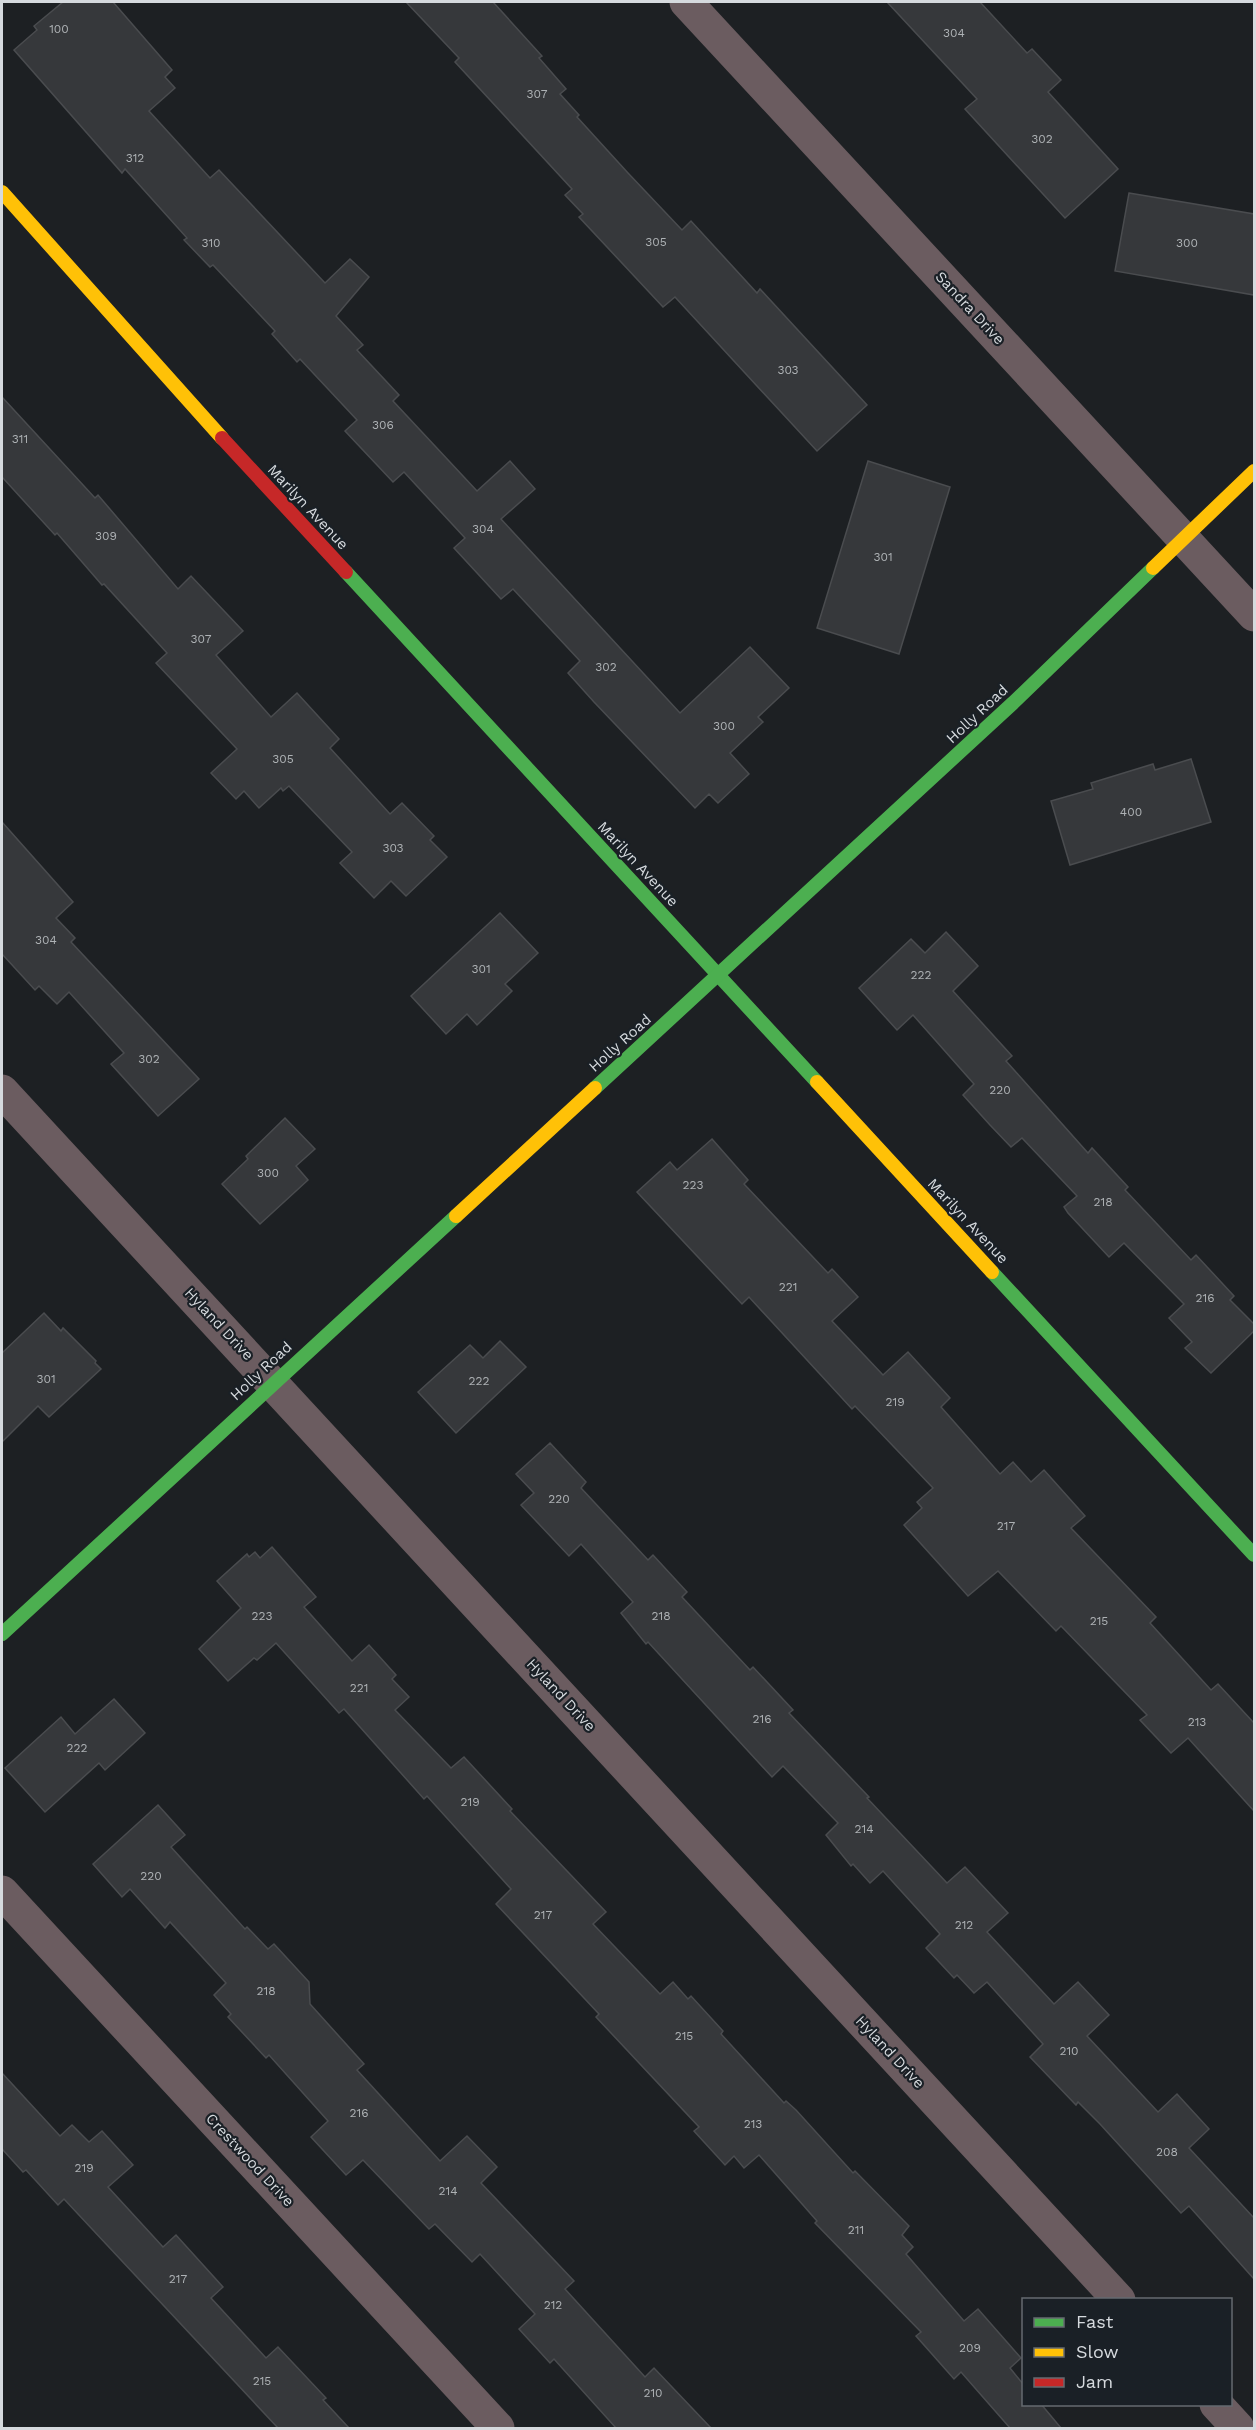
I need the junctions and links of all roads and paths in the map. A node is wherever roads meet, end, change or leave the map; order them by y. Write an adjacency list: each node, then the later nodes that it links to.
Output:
1 (686, 2): 4 (street, Sandra Drive)
2 (2, 192): 6 (street, Marilyn Avenue)
3 (1254, 471): 4 (street, Holly Road)
4 (1185, 540): 5 (street, Sandra Drive); 6 (street, Holly Road)
5 (1254, 615)
6 (719, 976): 8 (street, Holly Road); 9 (street, Marilyn Avenue)
7 (2, 1091): 8 (street, Hyland Drive)
8 (273, 1383): 10 (street, Holly Road); 12 (street, Hyland Drive)
9 (1254, 1555)
10 (2, 1634)
11 (2, 1892): 14 (street, Crestwood Drive)
12 (1117, 2298)
13 (1218, 2406): 15 (street)
14 (498, 2428)
15 (1238, 2428)

